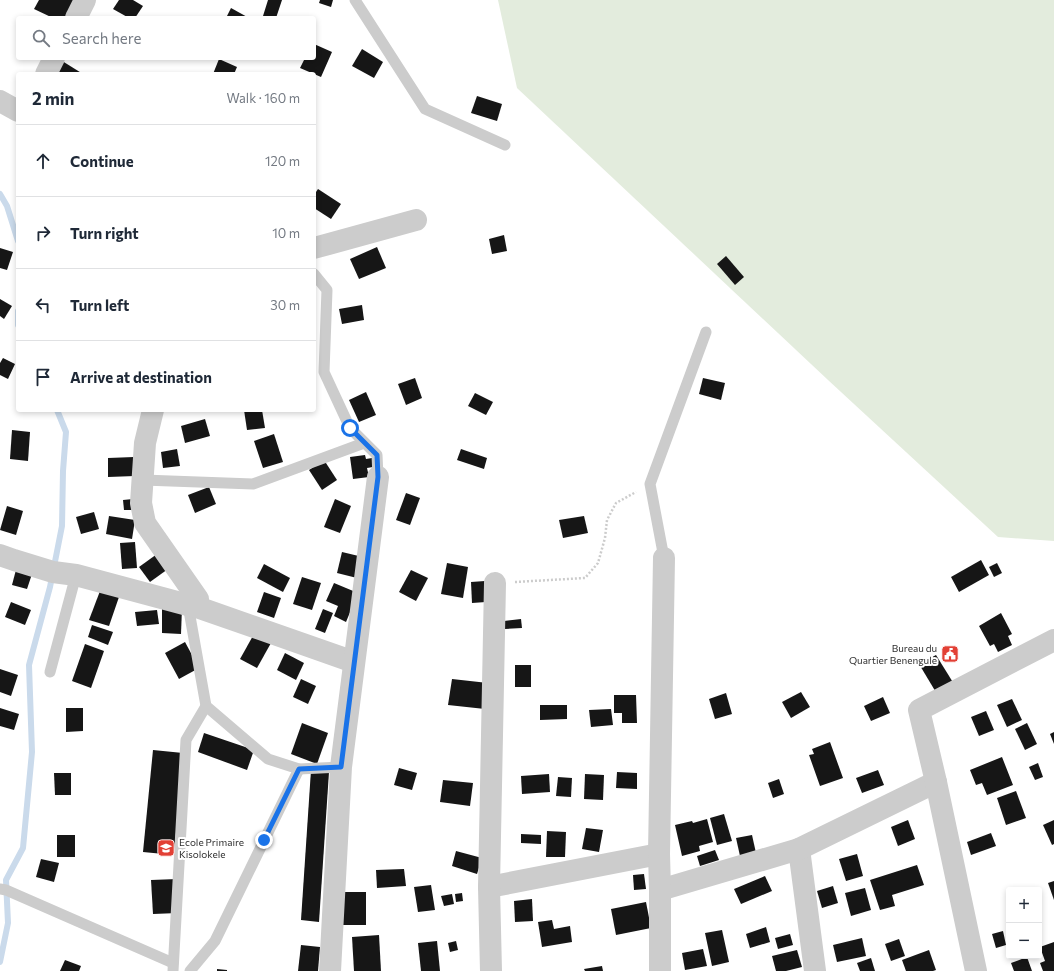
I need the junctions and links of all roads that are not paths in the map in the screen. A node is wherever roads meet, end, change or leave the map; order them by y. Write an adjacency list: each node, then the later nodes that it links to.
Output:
1 (85, 0): 3 (street)
2 (356, 0): 8 (lane)
3 (77, 16)
4 (53, 60): 5 (street)
5 (47, 72)
6 (0, 101): 7 (street)
7 (16, 110)
8 (505, 145)
9 (416, 220): 10 (street)
10 (316, 247)
11 (316, 277): 14 (lane)
12 (706, 332): 18 (lane)
13 (153, 412): 16 (street)
14 (364, 443): 15 (lane); 16 (lane)
15 (378, 477): 23 (street)
16 (142, 480): 21 (street)
17 (0, 555): 19 (street)
18 (664, 558): 30 (street)
19 (76, 575): 21 (street); 24 (lane)
20 (495, 583): 31 (street)
21 (192, 606): 23 (street); 25 (lane)
22 (1054, 640): 28 (street)
23 (354, 662): 26 (street)
24 (50, 672)
25 (206, 706): 27 (lane); 34 (lane)
26 (341, 767): 27 (lane); 36 (street)
27 (299, 769): 35 (lane)
28 (936, 782): 29 (street); 40 (street)
29 (799, 849): 33 (street); 39 (street)
30 (659, 854): 31 (street); 33 (street)
31 (489, 887): 37 (street)
32 (0, 889): 34 (lane)
33 (660, 890): 38 (street)
34 (173, 967)
35 (190, 971)
36 (330, 971)
37 (491, 971)
38 (660, 971)
39 (815, 971)
40 (976, 971)

